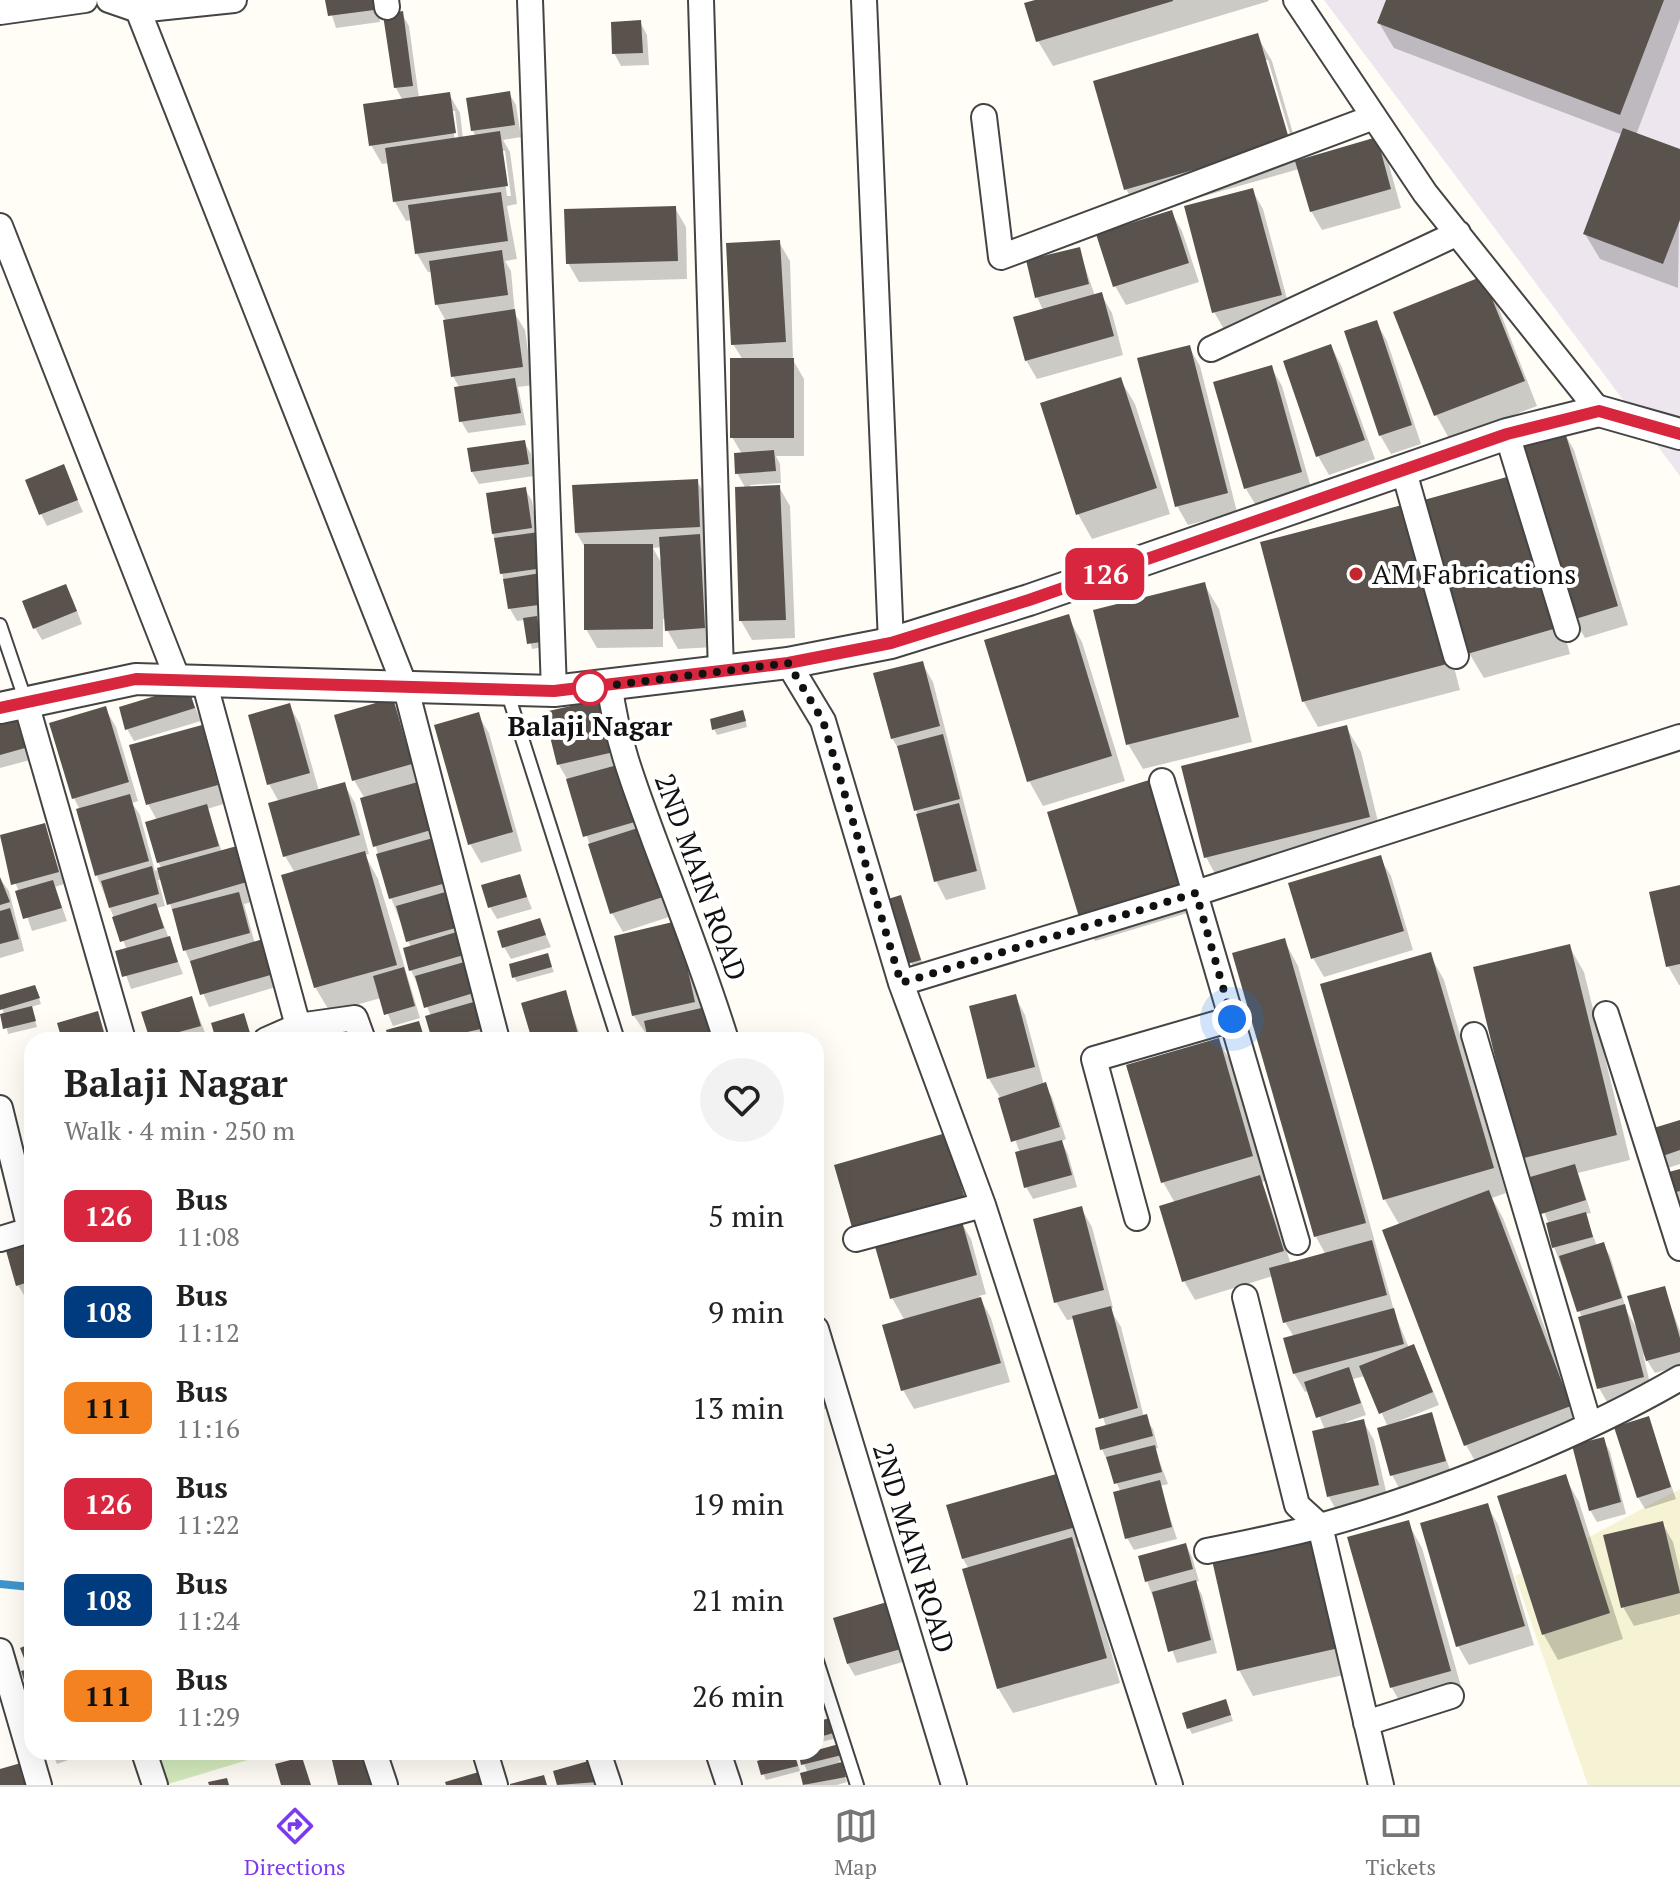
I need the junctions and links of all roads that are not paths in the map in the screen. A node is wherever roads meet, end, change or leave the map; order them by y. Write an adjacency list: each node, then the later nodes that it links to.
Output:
1 (85, 0): 9 (street)
2 (109, 0): 8 (street)
3 (234, 0): 8 (street)
4 (530, 0): 29 (street)
5 (701, 0): 24 (street)
6 (864, 0): 21 (street)
7 (1296, 0): 11 (street)
8 (138, 10): 27 (street)
9 (0, 12)
10 (984, 117): 11 (street)
11 (1374, 117): 13 (street)
12 (0, 226): 25 (street)
13 (1458, 233): 14 (street); 15 (street)
14 (1211, 349)
15 (1599, 411): 16 (street); 17 (street)
16 (1507, 434): 18 (street); 20 (street)
17 (1680, 434)
18 (1403, 468): 21 (street); 22 (street)
19 (0, 625): 30 (lane)
20 (1567, 629)
21 (891, 643): 23 (street)
22 (1456, 656)
23 (788, 663): 24 (street); 34 (street)
24 (721, 673): 26 (street)
25 (191, 681): 27 (street); 30 (street); 37 (street)
26 (610, 687): 29 (street); 43 (street, 2ND MAIN ROAD)
27 (406, 689): 28 (street); 41 (street)
28 (507, 691): 29 (street); 42 (lane)
29 (554, 691)
30 (13, 705): 38 (street)
31 (1680, 737): 33 (street)
32 (1162, 781): 33 (street)
33 (1196, 893): 34 (street); 36 (street)
34 (901, 983): 46 (street)
35 (1606, 1014): 53 (street)
36 (1232, 1019): 48 (street); 52 (street)
37 (298, 1026): 39 (street); 40 (street)
38 (120, 1032)
39 (284, 1032)
40 (360, 1032)
41 (495, 1032)
42 (615, 1032)
43 (724, 1032)
44 (1474, 1035): 57 (street)
45 (0, 1108): 47 (street)
46 (983, 1205): 51 (street); 79 (street)
47 (24, 1206)
48 (1137, 1218)
49 (24, 1232): 50 (street)
50 (0, 1239)
51 (856, 1239)
52 (1297, 1242)
53 (1680, 1248)
54 (1245, 1297): 58 (street)
55 (824, 1355): 78 (street, 2ND MAIN ROAD)
56 (1680, 1378): 57 (street)
57 (1589, 1424): 58 (street)
58 (1320, 1526): 59 (street); 63 (street)
59 (1207, 1551)
60 (0, 1651): 64 (street)
61 (824, 1683): 77 (lane)
62 (1451, 1696): 63 (street)
63 (1366, 1723): 80 (street)
64 (24, 1733)
65 (32, 1760): 71 (street)
66 (147, 1760): 72 (street)
67 (377, 1760): 73 (street)
68 (487, 1760): 74 (street)
69 (601, 1760): 75 (street)
70 (721, 1760): 76 (street)
71 (39, 1785)
72 (155, 1785)
73 (385, 1785)
74 (495, 1785)
75 (609, 1785)
76 (729, 1785)
77 (857, 1785)
78 (954, 1785)
79 (1170, 1785)
80 (1381, 1785)

